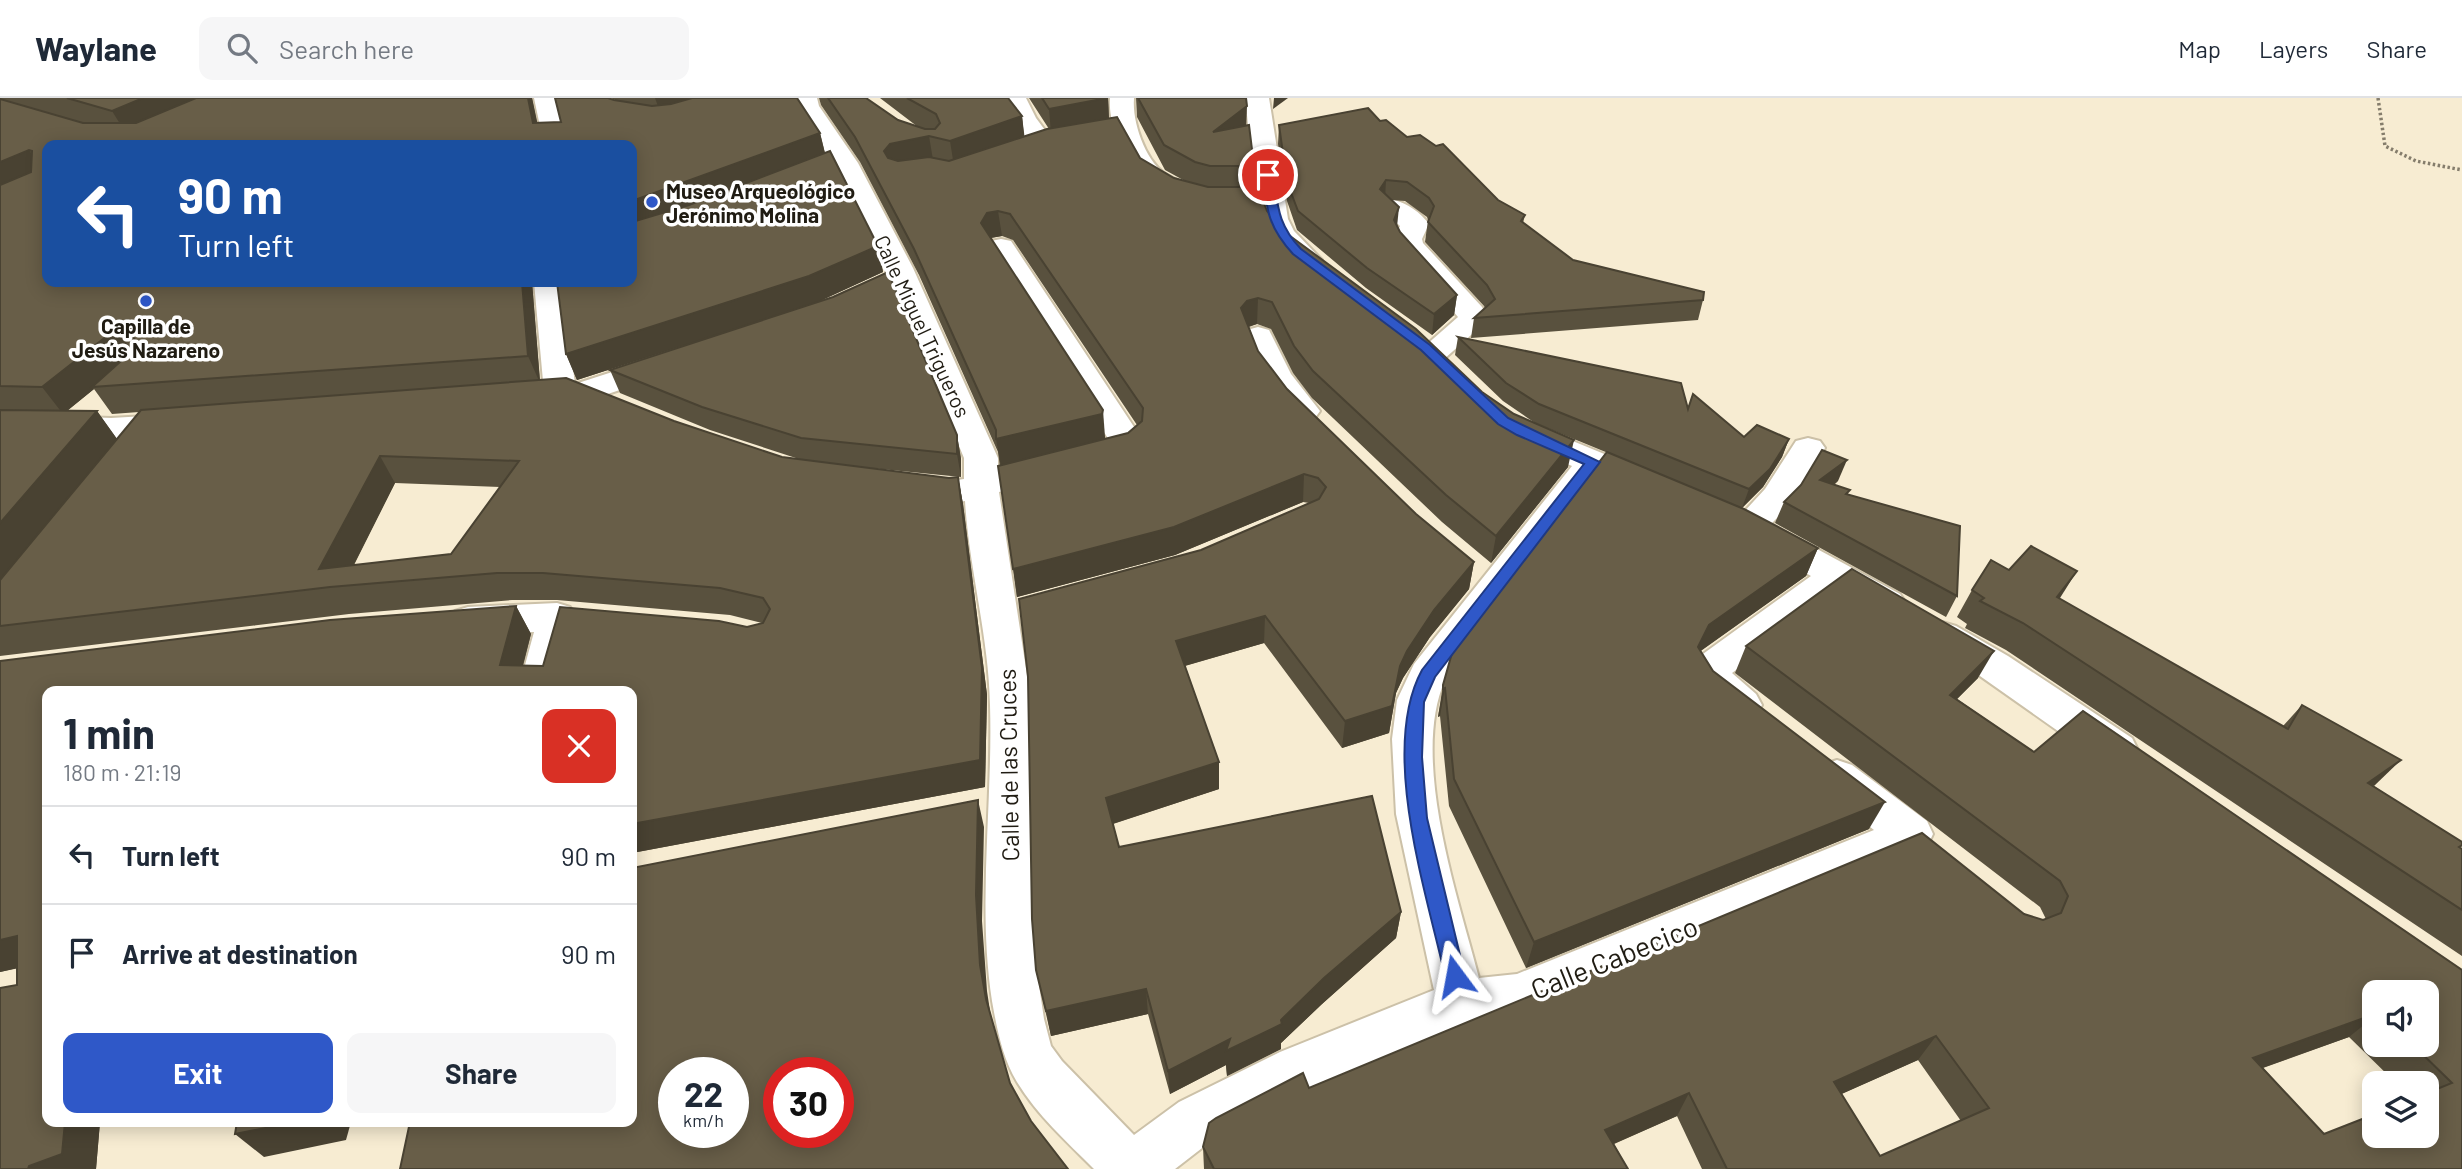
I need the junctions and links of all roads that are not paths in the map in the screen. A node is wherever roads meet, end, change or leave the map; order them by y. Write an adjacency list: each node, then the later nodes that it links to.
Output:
1 (546, 98): 7 (street)
2 (805, 98): 31 (street, Calle Miguel Trigueros)
3 (1014, 98): 8 (street)
4 (1122, 98): 10 (street)
5 (1257, 98): 13 (street)
6 (1069, 139): 8 (street)
7 (555, 140)
8 (1044, 145): 9 (street)
9 (1018, 154)
10 (1196, 199)
11 (1394, 208): 16 (street)
12 (1001, 247): 31 (street)
13 (1335, 281)
14 (548, 287): 18 (street)
15 (1258, 336): 26 (street)
16 (1433, 356)
17 (685, 358): 18 (street)
18 (559, 392): 20 (street)
19 (111, 396): 25 (street)
20 (631, 412)
21 (1496, 416): 29 (street)
22 (212, 421): 24 (street)
23 (0, 424): 25 (street)
24 (149, 426): 25 (street); 28 (street)
25 (72, 427)
26 (1327, 433)
27 (1808, 448): 33 (street)
28 (124, 457)
29 (1593, 462): 32 (street); 37 (street)
30 (876, 483): 31 (street)
31 (980, 487): 38 (street, Calle de las Cruces)
32 (1681, 499)
33 (1838, 575): 36 (street); 37 (street, Calle Cabecico)
34 (435, 623): 35 (street)
35 (540, 686)
36 (2141, 765)
37 (1461, 1002): 38 (street, Calle Cabecico)
38 (1131, 1169)

